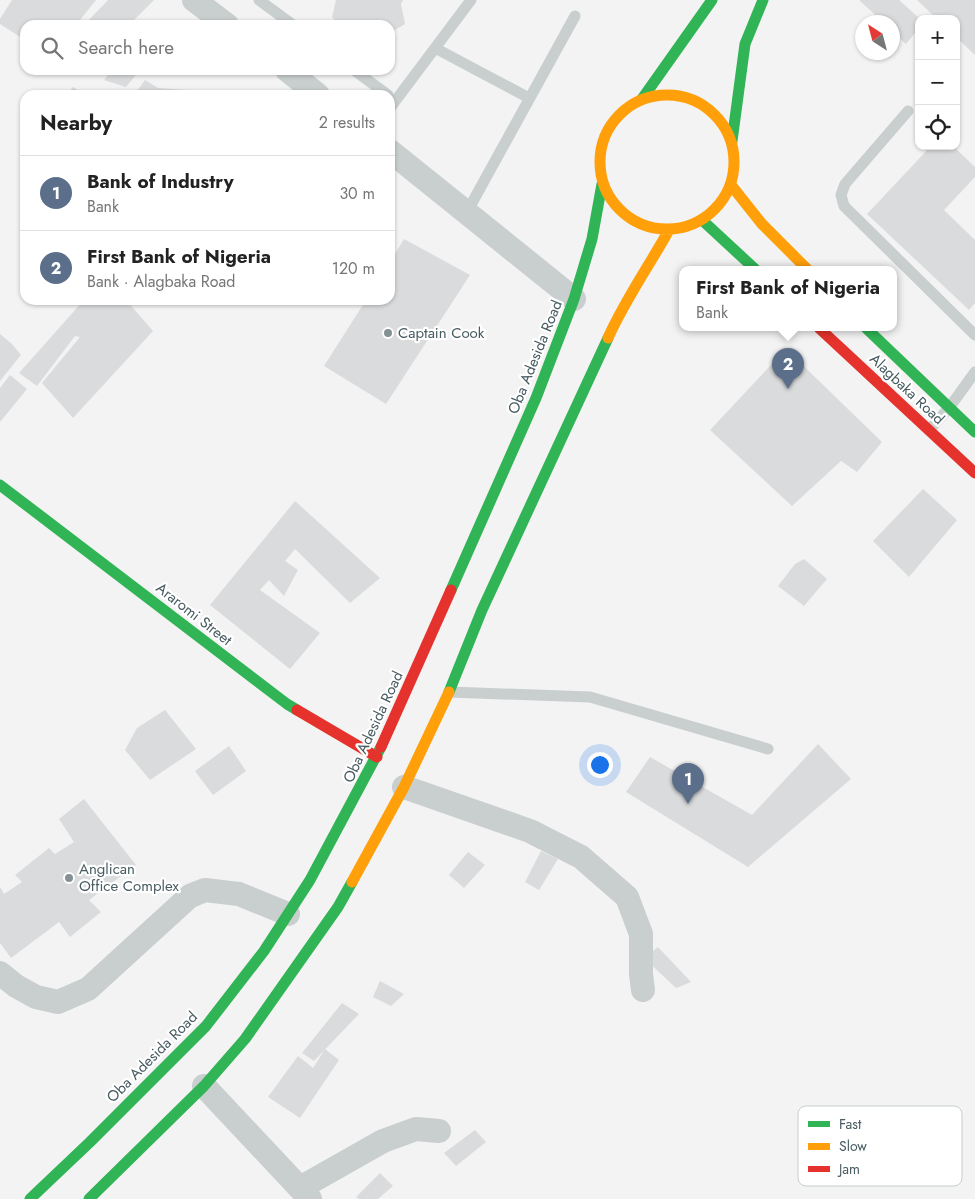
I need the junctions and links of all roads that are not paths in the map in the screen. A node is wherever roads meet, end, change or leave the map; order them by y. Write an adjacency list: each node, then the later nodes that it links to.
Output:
1 (194, 0): 7 (street)
2 (260, 0): 8 (lane)
3 (471, 0): 9 (lane)
4 (712, 0): 16 (main road)
5 (762, 0): 18 (main road)
6 (574, 16): 15 (lane)
7 (221, 20)
8 (286, 20)
9 (435, 48): 14 (lane); 15 (lane)
10 (293, 75): 12 (street)
11 (360, 75): 13 (lane)
12 (312, 90)
13 (379, 90)
14 (395, 95)
15 (529, 98): 22 (lane)
16 (642, 99): 18 (main road); 20 (main road)
17 (908, 111): 30 (lane)
18 (732, 141): 21 (main road)
19 (395, 156): 22 (street)
20 (602, 184): 24 (main road); 27 (main road, Oba Adesida Road)
21 (731, 185): 23 (main road); 26 (main road)
22 (466, 212): 27 (street)
23 (702, 220): 24 (main road); 25 (main road)
24 (669, 230): 37 (main road)
25 (752, 266)
26 (804, 266)
27 (574, 299): 39 (main road, Oba Adesida Road)
28 (822, 331): 33 (main road, Alagbaka Road)
29 (869, 331): 32 (main road, Alagbaka Road)
30 (975, 335)
31 (975, 372): 32 (lane)
32 (949, 408): 33 (lane); 34 (main road, Alagbaka Road)
33 (929, 430): 35 (main road, Alagbaka Road)
34 (975, 432)
35 (975, 473)
36 (0, 485): 39 (main road, Araromi Street)
37 (449, 692): 38 (lane); 40 (main road)
38 (768, 750)
39 (377, 757): 41 (main road, Oba Adesida Road)
40 (404, 787): 43 (street); 44 (main road)
41 (288, 914): 42 (street); 47 (main road, Oba Adesida Road)
42 (0, 973)
43 (643, 990)
44 (204, 1086): 46 (street); 48 (main road)
45 (439, 1131): 46 (street)
46 (305, 1193)
47 (30, 1199)
48 (89, 1199)

